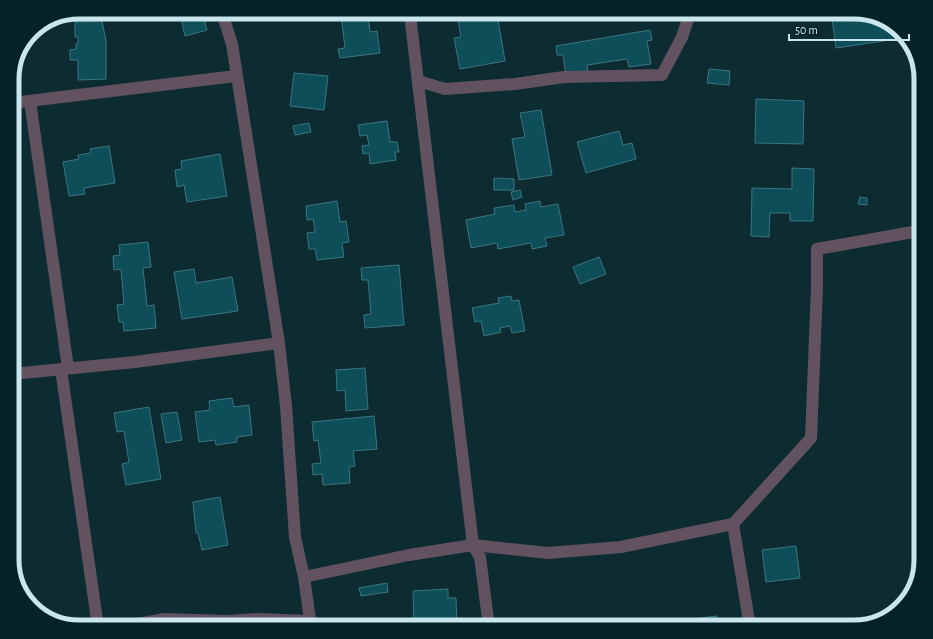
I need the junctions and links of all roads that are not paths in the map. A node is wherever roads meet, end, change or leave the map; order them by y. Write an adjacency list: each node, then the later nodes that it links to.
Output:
1 (224, 19): 4 (street)
2 (410, 19): 5 (street)
3 (688, 19): 5 (street)
4 (236, 76): 6 (street); 9 (street)
5 (418, 81): 13 (street)
6 (30, 101): 7 (street); 10 (street)
7 (19, 103)
8 (914, 232): 12 (street)
9 (279, 343): 10 (street); 14 (street)
10 (65, 368): 11 (street); 15 (street)
11 (19, 373)
12 (733, 524): 13 (street); 22 (street)
13 (473, 545): 14 (street); 21 (street)
14 (304, 577): 20 (street)
15 (97, 620)
16 (159, 620): 17 (street)
17 (190, 620)
18 (236, 620): 19 (street)
19 (268, 620)
20 (310, 620)
21 (488, 620)
22 (749, 620)

